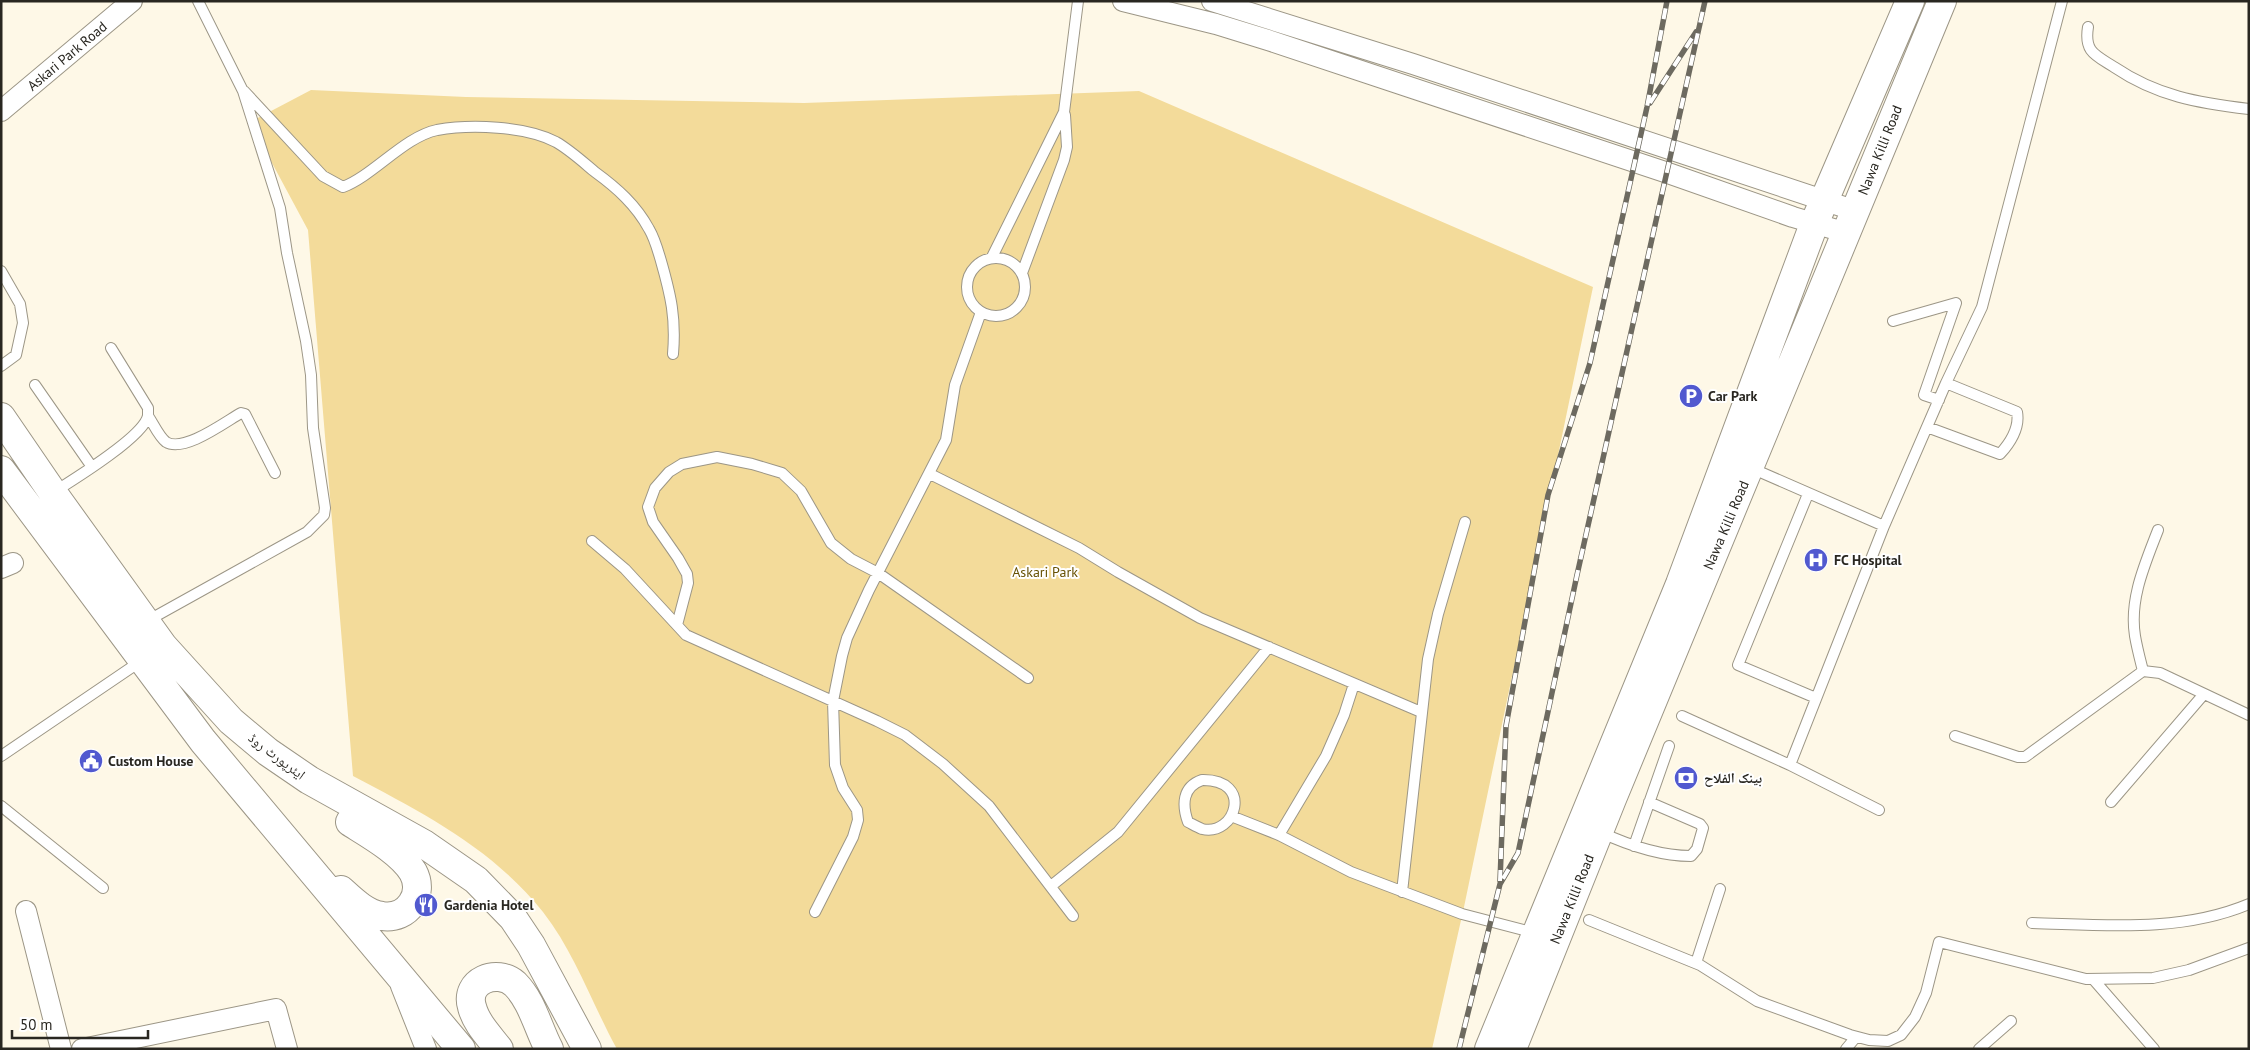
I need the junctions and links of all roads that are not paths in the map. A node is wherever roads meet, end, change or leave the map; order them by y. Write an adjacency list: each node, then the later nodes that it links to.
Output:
1 (132, 1): 12 (street, Askari Park Road)
2 (198, 1): 10 (lane)
3 (1078, 1): 13 (lane)
4 (1124, 1): 14 (street)
5 (1212, 1): 14 (street)
6 (1910, 1): 14 (main road, Nawa Killi Road)
7 (1942, 1): 15 (main road, Nawa Killi Road)
8 (2062, 1): 24 (lane)
9 (2088, 27): 11 (lane)
10 (243, 90): 22 (lane); 42 (lane)
11 (2249, 108)
12 (1, 111)
13 (1064, 112): 16 (lane); 18 (lane)
14 (1819, 212): 15 (street); 79 (main road, Nawa Killi Road)
15 (1851, 222): 31 (main road, Nawa Killi Road)
16 (992, 258): 18 (lane); 19 (lane)
17 (1, 271): 23 (lane)
18 (1022, 274): 19 (lane)
19 (981, 312): 34 (lane)
20 (1893, 321): 26 (lane)
21 (111, 348): 27 (lane)
22 (673, 354)
23 (1, 366)
24 (1946, 383): 26 (lane); 29 (lane)
25 (35, 385): 30 (lane)
26 (1939, 400): 29 (lane)
27 (148, 416): 30 (lane); 33 (lane)
28 (1, 418): 35 (main road, ایئرپورٹ روڈ)
29 (1927, 428): 38 (lane)
30 (92, 467): 35 (lane)
31 (1750, 468): 36 (lane); 65 (main road, Nawa Killi Road)
32 (1, 470): 45 (main road)
33 (275, 473)
34 (930, 474): 41 (lane); 44 (lane)
35 (53, 493): 42 (main road, ایئرپورٹ روڈ)
36 (1808, 494): 38 (lane); 50 (lane)
37 (1465, 522): 52 (lane)
38 (1884, 526): 50 (lane)
39 (2158, 530): 46 (lane)
40 (592, 541): 43 (lane)
41 (878, 573): 43 (lane); 47 (lane); 51 (lane)
42 (146, 621): 58 (main road, ایئرپورٹ روڈ)
43 (677, 625): 51 (lane)
44 (1269, 647): 48 (lane); 69 (lane)
45 (142, 661): 57 (lane); 68 (main road)
46 (2143, 671): 49 (lane); 55 (lane)
47 (1028, 678)
48 (1354, 684): 52 (lane); 66 (lane)
49 (2204, 694): 53 (lane); 61 (lane)
50 (1816, 698): 59 (lane)
51 (833, 701): 69 (lane); 75 (lane)
52 (1421, 712): 72 (lane)
53 (2249, 715)
54 (1682, 716): 59 (lane)
55 (1955, 736)
56 (1669, 746): 60 (lane)
57 (1, 756)
58 (281, 761): 68 (main road); 93 (main road, ایئرپورٹ روڈ)
59 (1790, 765): 63 (lane)
60 (1649, 802): 67 (lane); 67 (lane)
61 (2111, 802)
62 (1, 806): 70 (lane)
63 (1879, 810)
64 (1231, 816): 64 (lane); 66 (lane)
65 (1599, 832): 67 (lane); 95 (main road, Nawa Killi Road)
66 (1279, 835): 72 (lane)
67 (1634, 846)
68 (298, 856): 82 (main road)
69 (1051, 886): 76 (lane)
70 (103, 888)
71 (1720, 888): 81 (lane)
72 (1402, 892): 79 (lane)
73 (2249, 904): 78 (lane)
74 (26, 912): 86 (street)
75 (815, 912)
76 (1073, 916)
77 (1589, 920): 81 (lane)
78 (2032, 923)
79 (1535, 933): 94 (main road, Nawa Killi Road)
80 (2249, 948): 83 (lane)
81 (1696, 963): 85 (lane)
82 (396, 974): 89 (street); 90 (main road)
83 (2092, 979): 85 (lane); 98 (lane)
84 (2011, 1021): 97 (lane)
85 (1856, 1037): 96 (lane)
86 (61, 1049)
87 (82, 1049): 88 (street)
88 (287, 1049)
89 (426, 1049)
90 (461, 1049)
91 (499, 1049): 92 (main road)
92 (549, 1049)
93 (587, 1049)
94 (1489, 1049)
95 (1512, 1049)
96 (1846, 1049)
97 (1979, 1049)
98 (2154, 1049)

